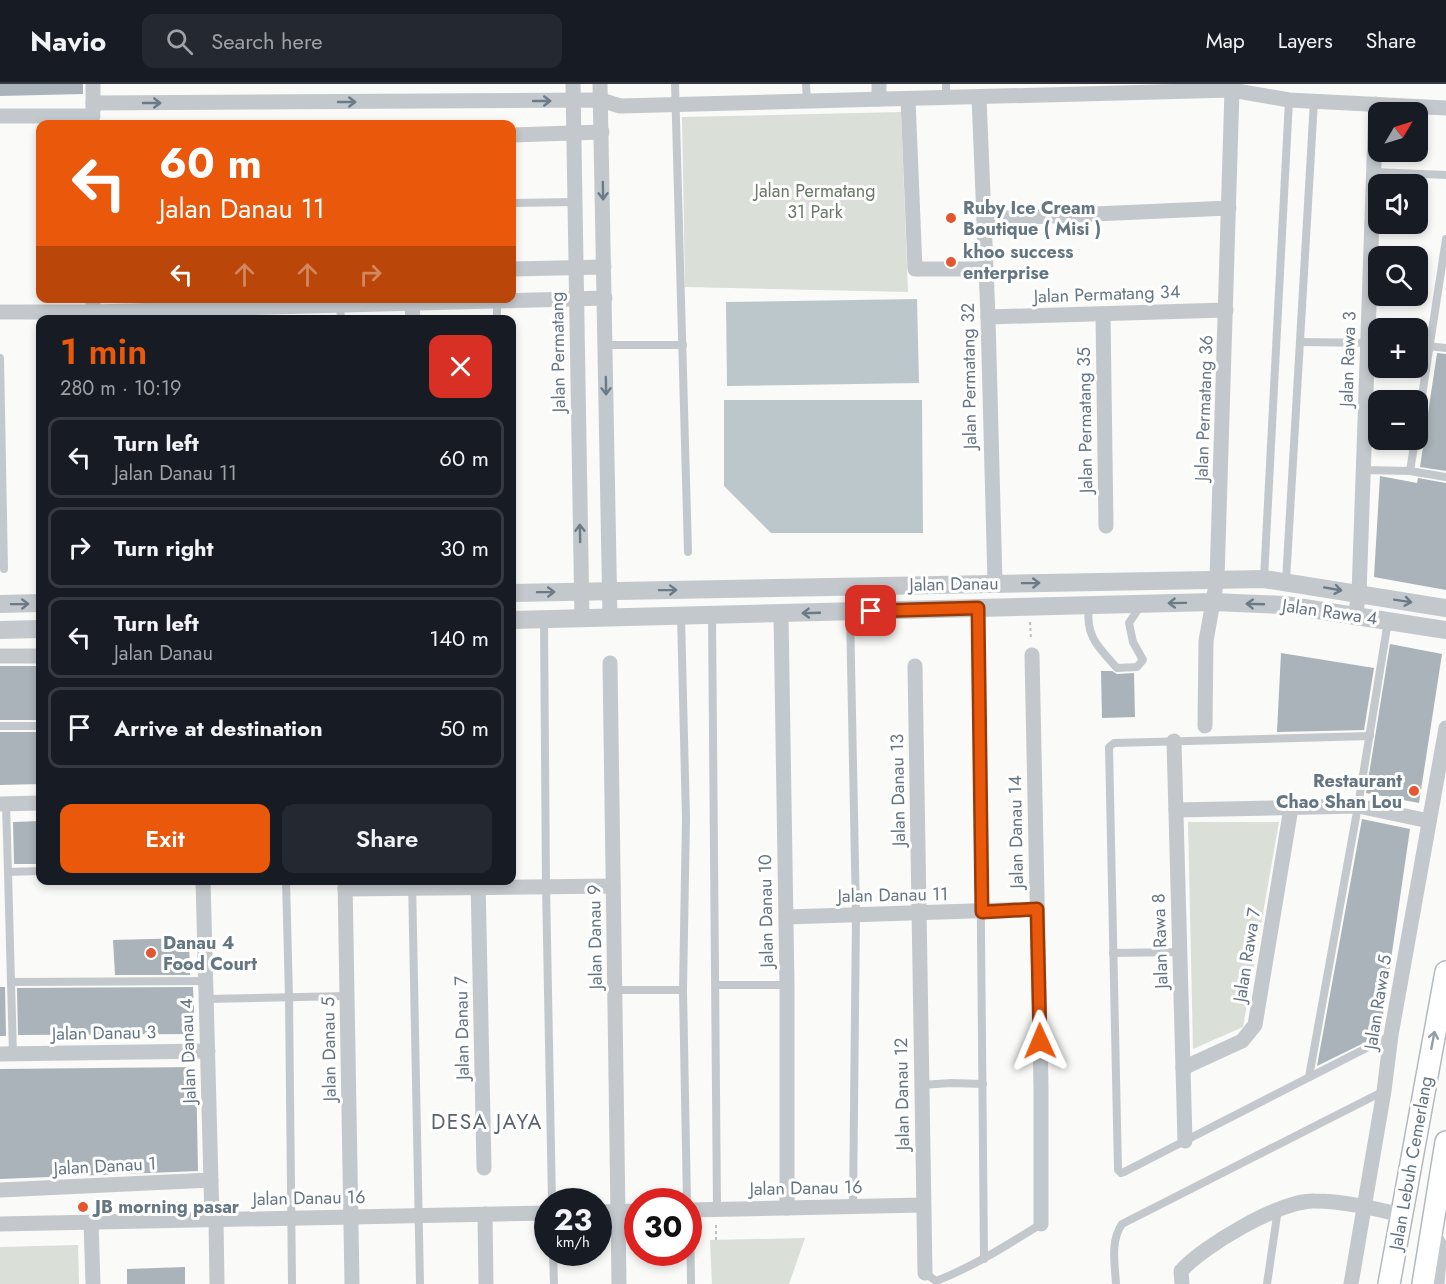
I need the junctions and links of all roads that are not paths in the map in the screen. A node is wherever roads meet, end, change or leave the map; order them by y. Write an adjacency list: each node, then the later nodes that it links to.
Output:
1 (93, 84): 23 (street)
2 (573, 84): 15 (street, Jalan Permatang)
3 (600, 84): 13 (street)
4 (675, 84): 18 (lane)
5 (806, 84): 16 (lane)
6 (1248, 84): 8 (street)
7 (1082, 89): 8 (street); 11 (street)
8 (1232, 90): 14 (street); 33 (street, Jalan Permatang 36)
9 (946, 91): 11 (street); 12 (street)
10 (879, 92): 12 (street); 16 (street)
11 (979, 97): 34 (street, Jalan Permatang 32)
12 (908, 99): 39 (street)
13 (600, 100): 15 (street); 20 (street); 25 (street)
14 (1289, 100): 17 (street); 71 (lane)
15 (573, 101): 23 (street, one-way to 15); 26 (street, Jalan Permatang)
16 (807, 101): 18 (street)
17 (1314, 101): 19 (street); 54 (lane)
18 (675, 104): 20 (street); 57 (lane)
19 (1368, 104)
20 (620, 106): 25 (street)
21 (1428, 107): 22 (street)
22 (1446, 108)
23 (93, 115): 24 (street)
24 (0, 116)
25 (602, 132): 26 (street); 36 (street, one-way to 36)
26 (574, 134): 27 (street); 31 (street, Jalan Permatang)
27 (516, 135)
28 (1374, 162): 29 (street, Jalan Rawa 3)
29 (1374, 172): 30 (lane); 53 (street, Jalan Rawa 3)
30 (1446, 175)
31 (575, 202): 32 (lane); 37 (street, Jalan Permatang)
32 (516, 203)
33 (1229, 208): 34 (street); 45 (street, Jalan Permatang 36)
34 (984, 219): 39 (street, Jalan Permatang 32)
35 (1446, 239): 58 (lane)
36 (604, 267): 37 (street); 40 (street)
37 (576, 268): 38 (street); 41 (street, Jalan Permatang)
38 (516, 269)
39 (986, 269): 52 (street, Jalan Permatang 32)
40 (604, 298): 41 (street); 56 (street)
41 (576, 299): 42 (street); 74 (street, Jalan Permatang, one-way to 41)
42 (516, 301)
43 (412, 303): 47 (street); 51 (street)
44 (93, 310): 46 (street); 50 (street)
45 (1226, 310): 49 (street, Jalan Permatang 34); 70 (street, Jalan Permatang 36)
46 (0, 312)
47 (340, 313): 48 (street)
48 (250, 314): 50 (street)
49 (1103, 314): 52 (street, Jalan Permatang 34); 67 (street, Jalan Permatang 35)
50 (170, 315)
51 (413, 315)
52 (988, 317): 73 (street, Jalan Permatang 32)
53 (1373, 318)
54 (1300, 342): 55 (lane); 72 (lane)
55 (1368, 342)
56 (605, 345): 57 (lane); 75 (street, one-way to 75)
57 (683, 345): 68 (lane)
58 (1430, 345): 59 (lane); 62 (lane)
59 (1446, 348)
60 (0, 358): 69 (lane)
61 (1370, 378): 64 (street, Jalan Rawa 3)
62 (1423, 390)
63 (1413, 450): 65 (lane)
64 (1364, 470): 65 (lane); 77 (street, Jalan Rawa 3)
65 (1410, 471): 66 (lane)
66 (1446, 477)
67 (1106, 526)
68 (688, 552)
69 (3, 569)
70 (1217, 579): 71 (street, Jalan Rawa 4); 73 (street, Jalan Danau, one-way to 70); 78 (street, Jalan Permatang 36)
71 (1264, 579): 72 (street, Jalan Rawa 4)
72 (1286, 581): 77 (street, Jalan Rawa 4, one-way to 77)
73 (995, 583): 75 (street, Jalan Danau, one-way to 73)
74 (581, 591): 75 (street, Jalan Danau); 76 (street, Jalan Danau, one-way to 74); 91 (street, Jalan Permatang)
75 (609, 591): 90 (street)
76 (516, 593)
77 (1359, 594): 84 (street, Jalan Rawa 4, one-way to 84); 89 (street, Jalan Rawa 3)
78 (1213, 602): 81 (street, Jalan Danau, one-way to 81); 89 (street, Jalan Rawa 4, one-way to 78); 105 (street, Jalan Permatang 36)
79 (36, 603): 80 (street, one-way to 79)
80 (0, 604)
81 (1142, 604): 82 (street, Jalan Danau); 82 (lane)
82 (1089, 605): 83 (street, Jalan Danau)
83 (978, 608): 85 (street, Jalan Danau); 126 (lane)
84 (1446, 608)
85 (850, 612): 86 (street, Jalan Danau, one-way to 86); 128 (lane)
86 (781, 614): 88 (street, Jalan Danau); 129 (street, Jalan Danau 10)
87 (681, 616): 88 (street, Jalan Danau); 90 (street, Jalan Danau); 138 (lane)
88 (712, 616): 135 (lane)
89 (1355, 616): 94 (street, Jalan Rawa 4)
90 (610, 618): 91 (street, Jalan Danau)
91 (582, 619): 93 (street, Jalan Danau)
92 (516, 620): 93 (street, Jalan Danau)
93 (544, 620): 123 (lane)
94 (1388, 621): 97 (street, Jalan Rawa 4); 107 (lane)
95 (36, 629): 96 (street)
96 (0, 630)
97 (1446, 630)
98 (1032, 655): 125 (street, Jalan Danau 14)
99 (0, 656): 100 (street)
100 (36, 656)
101 (610, 663): 124 (street, Jalan Danau 9)
102 (915, 666): 127 (street, Jalan Danau 13)
103 (0, 726): 104 (lane)
104 (36, 726)
105 (1205, 726)
106 (1446, 728): 114 (street, Jalan Rawa 5)
107 (1370, 736): 108 (lane); 111 (lane)
108 (1174, 741): 113 (street, Jalan Rawa 8); 130 (lane)
109 (36, 803): 110 (street)
110 (3, 804): 116 (lane)
111 (1358, 806): 112 (street); 114 (street); 146 (lane)
112 (1291, 808): 113 (street); 145 (street, Jalan Rawa 7)
113 (1176, 810): 131 (street, Jalan Rawa 8)
114 (1429, 821): 142 (street, Jalan Rawa 5)
115 (36, 871): 116 (lane)
116 (8, 872): 134 (lane)
117 (203, 885): 133 (street, Jalan Danau 4)
118 (286, 885): 140 (lane)
119 (345, 885): 139 (street, Jalan Danau 5)
120 (412, 885): 169 (lane)
121 (478, 885): 152 (street, Jalan Danau 7)
122 (512, 885): 123 (street)
123 (546, 886): 124 (street); 154 (lane)
124 (613, 886): 137 (street, Jalan Danau 9)
125 (1037, 909): 126 (street, Jalan Danau 11); 176 (street, Jalan Danau 14)
126 (982, 912): 127 (street, Jalan Danau 11); 147 (lane)
127 (920, 914): 128 (street, Jalan Danau 11); 148 (street, Jalan Danau 12)
128 (856, 915): 129 (street, Jalan Danau 11); 158 (lane)
129 (786, 916): 136 (street, Jalan Danau 10)
130 (1113, 952): 131 (lane); 150 (lane)
131 (1180, 952): 145 (street, Jalan Rawa 8)
132 (1446, 972): 170 (main road, Jalan Lebuh Cemerlang, one-way to 132)
133 (206, 981): 134 (lane); 141 (street, Jalan Danau 4)
134 (12, 982): 144 (lane)
135 (716, 985): 136 (lane); 162 (lane)
136 (787, 985): 161 (street, Jalan Danau 10)
137 (615, 990): 138 (lane); 165 (street, Jalan Danau 9)
138 (683, 990): 155 (lane)
139 (347, 996): 140 (lane); 171 (street, Jalan Danau 5)
140 (289, 997): 141 (lane); 172 (lane)
141 (206, 999): 143 (street, Jalan Danau 4)
142 (1391, 1035): 146 (lane); 149 (street, Jalan Rawa 5)
143 (208, 1051): 144 (street, Jalan Danau 3); 153 (street, Jalan Danau 4)
144 (7, 1054)
145 (1183, 1068): 150 (street, Jalan Rawa 8)
146 (1309, 1077): 150 (lane)
147 (983, 1084): 148 (lane); 178 (lane)
148 (921, 1085): 157 (street, Jalan Danau 12)
149 (1384, 1092): 159 (street, Jalan Rawa 5); 191 (lane)
150 (1185, 1141)
151 (1446, 1142): 177 (main road, Jalan Lebuh Cemerlang)
152 (484, 1168)
153 (211, 1180): 156 (street, Jalan Danau 1); 173 (street, Jalan Danau 4)
154 (552, 1188)
155 (688, 1188)
156 (0, 1190)
157 (923, 1205): 158 (street, Jalan Danau 16); 181 (street, Jalan Danau 12)
158 (853, 1206): 161 (street, Jalan Danau 16)
159 (1358, 1206): 163 (street); 170 (street); 194 (street, Jalan Rawa 5)
160 (702, 1208): 162 (street, Jalan Danau 16)
161 (787, 1208): 162 (street, Jalan Danau 16)
162 (717, 1209)
163 (1278, 1209): 192 (street); 193 (lane)
164 (612, 1211): 165 (street)
165 (617, 1211): 166 (street); 189 (street, Jalan Danau 9)
166 (624, 1211)
167 (534, 1213): 168 (street, Jalan Danau 16)
168 (485, 1214): 169 (street, Jalan Danau 16); 187 (street)
169 (419, 1215): 171 (street, Jalan Danau 16); 186 (lane)
170 (1401, 1215): 195 (main road, Jalan Lebuh Cemerlang)
171 (352, 1217): 172 (street, Jalan Danau 16); 185 (street, Jalan Danau 5)
172 (292, 1218): 173 (street, Jalan Danau 16); 184 (lane)
173 (214, 1220): 174 (street, Jalan Danau 16); 183 (street, Jalan Danau 4)
174 (91, 1222): 175 (street, Jalan Danau 16); 182 (street)
175 (0, 1224)
176 (1041, 1224): 178 (lane)
177 (1432, 1230): 196 (main road, Jalan Lebuh Cemerlang); 197 (street)
178 (984, 1259): 181 (lane)
179 (553, 1266): 188 (lane)
180 (690, 1266): 190 (lane)
181 (925, 1273)
182 (93, 1284)
183 (217, 1284)
184 (292, 1284)
185 (352, 1284)
186 (420, 1284)
187 (486, 1284)
188 (554, 1284)
189 (619, 1284)
190 (691, 1284)
191 (1116, 1284)
192 (1182, 1284)
193 (1267, 1284)
194 (1351, 1284)
195 (1389, 1284)
196 (1424, 1284)
197 (1437, 1284)

